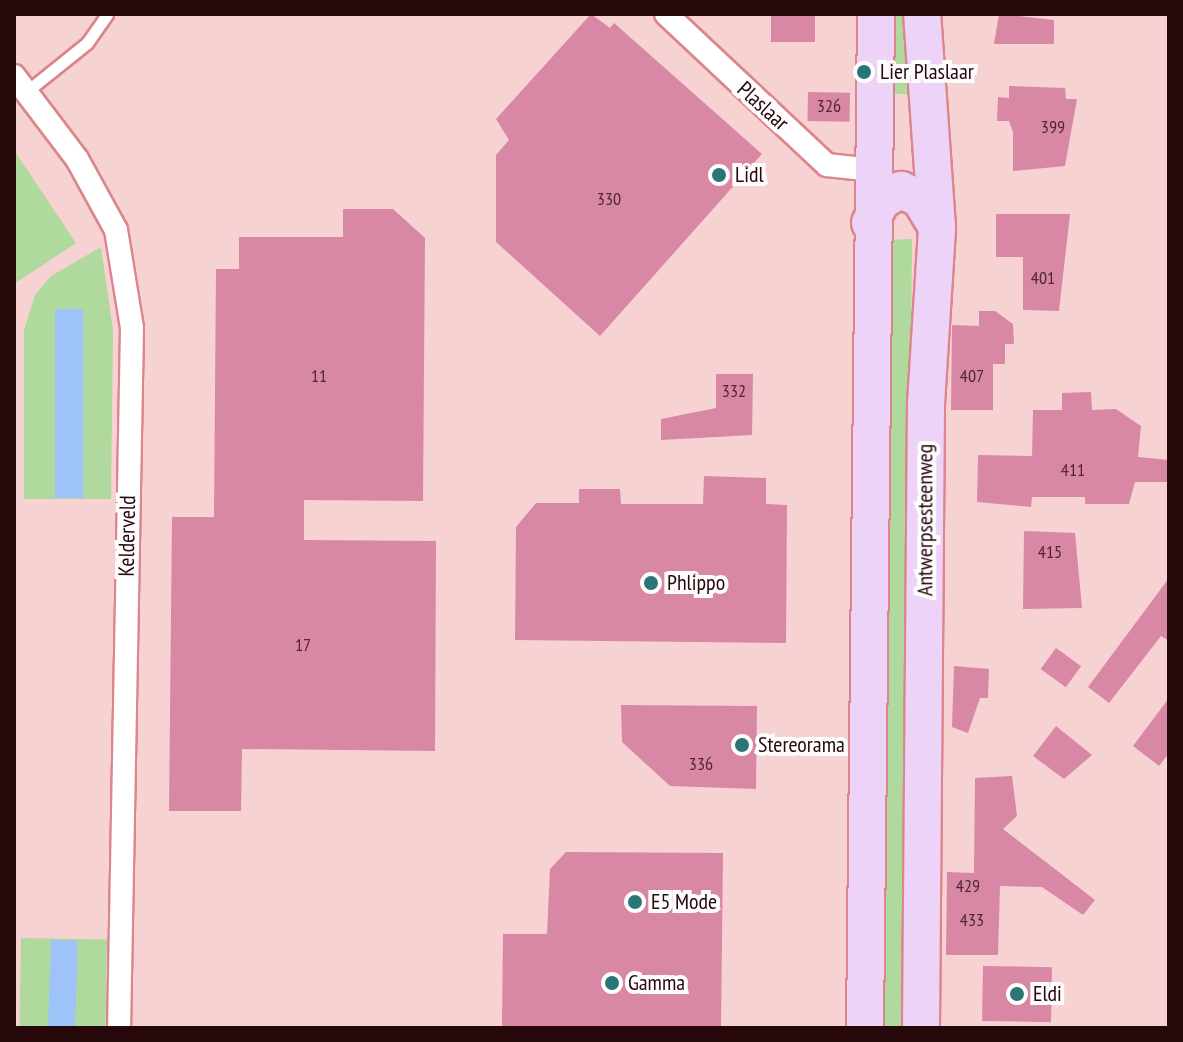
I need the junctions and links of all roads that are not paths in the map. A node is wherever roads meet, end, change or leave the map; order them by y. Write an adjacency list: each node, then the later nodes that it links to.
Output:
1 (107, 14): 5 (lane)
2 (666, 14): 6 (street, Plaslaar)
3 (876, 14): 6 (main road)
4 (922, 14): 8 (main road, Antwerpsesteenweg)
5 (20, 84): 9 (street, Kelderveld)
6 (873, 170): 7 (main road)
7 (870, 223): 8 (main road); 10 (main road)
8 (937, 227): 11 (main road, Antwerpsesteenweg)
9 (119, 1028)
10 (865, 1028)
11 (921, 1028)

